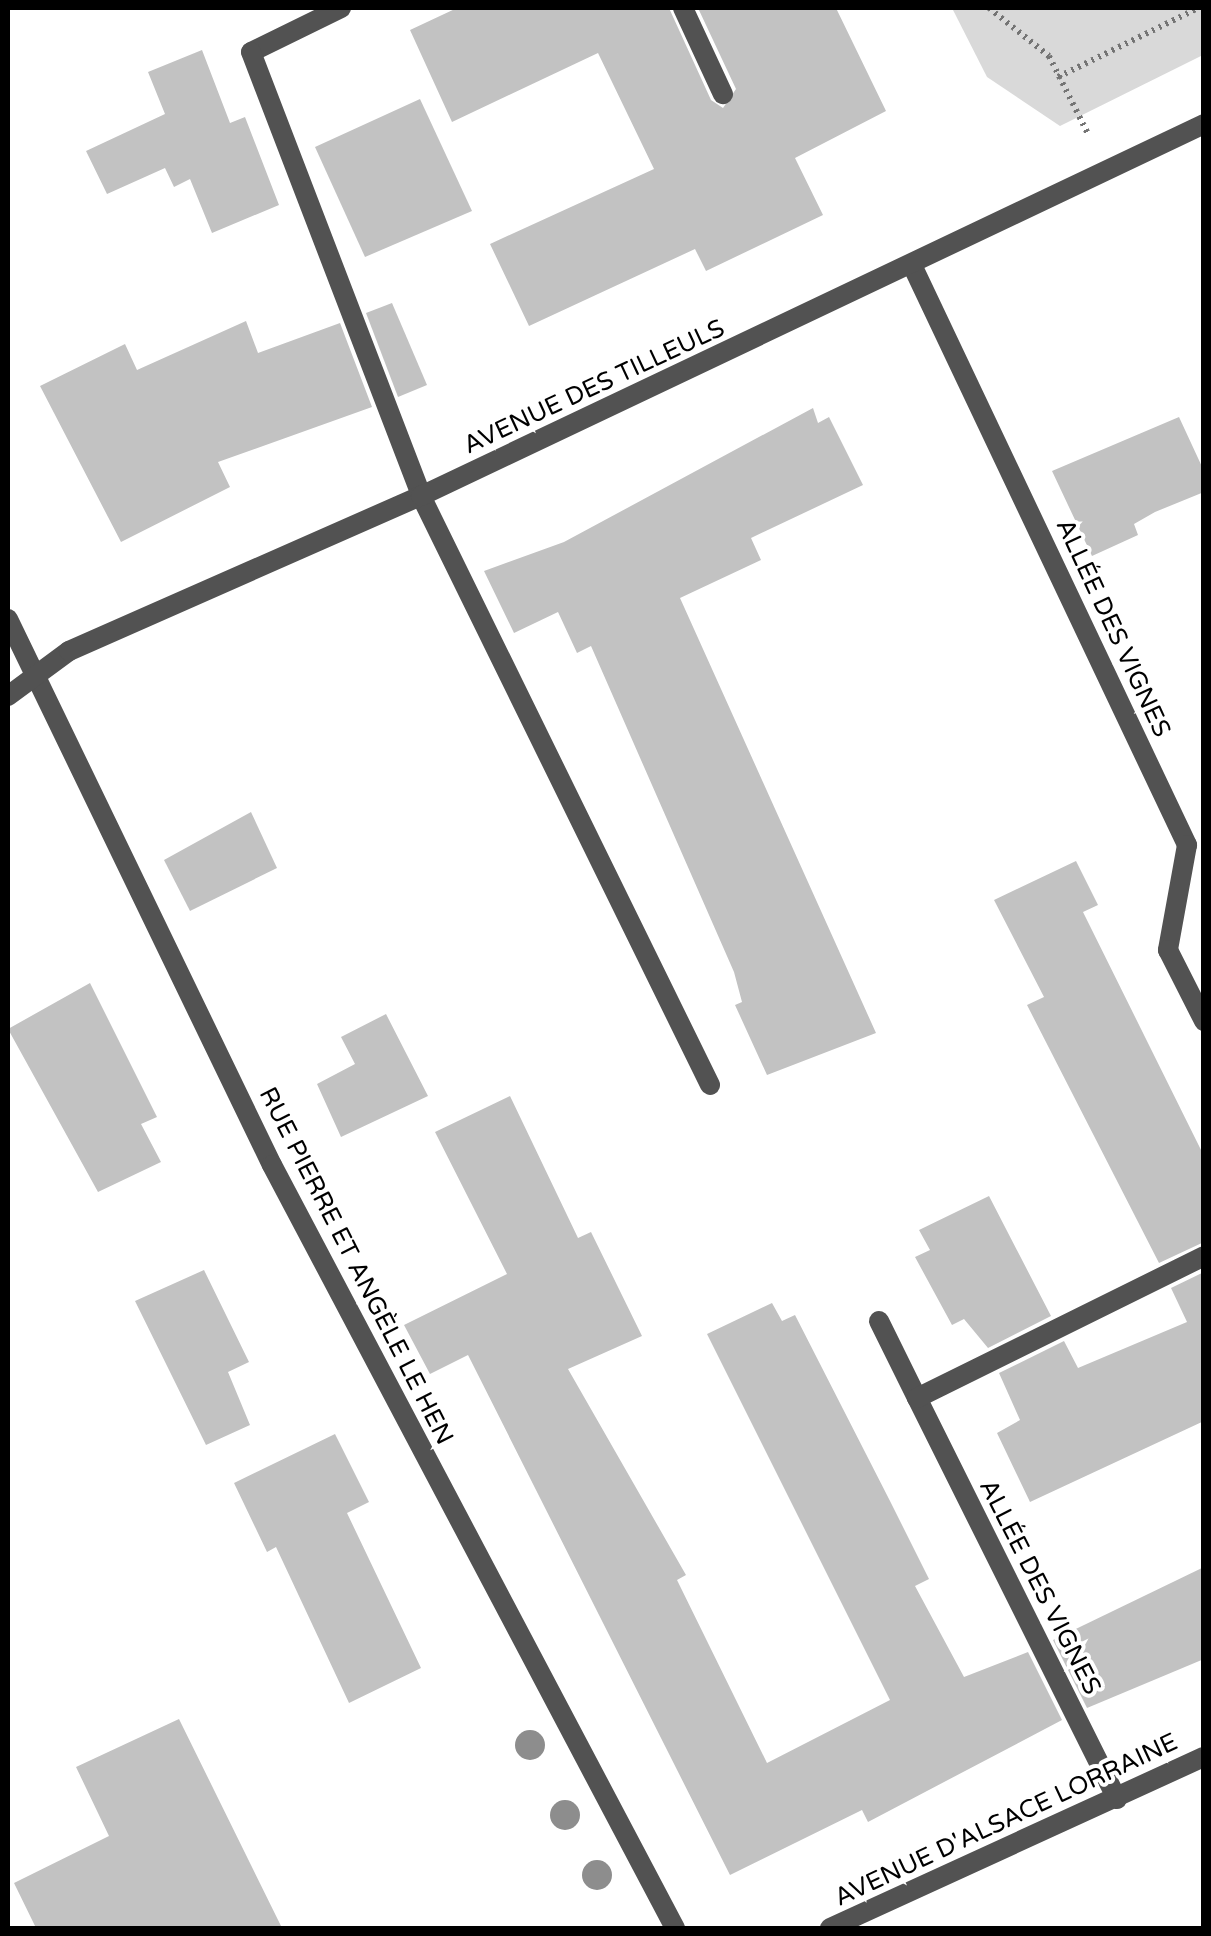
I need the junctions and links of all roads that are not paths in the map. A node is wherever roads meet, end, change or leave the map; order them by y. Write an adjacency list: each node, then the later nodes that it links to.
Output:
1 (342, 8): 6 (street)
2 (683, 8): 3 (street)
3 (723, 94)
4 (1204, 124): 5 (street, AVENUE DES TILLEULS)
5 (912, 265): 6 (street, AVENUE DES TILLEULS); 10 (street, ALLÉE DES VIGNES)
6 (421, 496): 8 (street, AVENUE DES TILLEULS); 11 (street)
7 (8, 619): 8 (street, RUE PIERRE ET ANGÈLE LE HEN)
8 (38, 676): 9 (street, AVENUE DES TILLEULS); 17 (street, RUE PIERRE ET ANGÈLE LE HEN)
9 (8, 696)
10 (1204, 1021)
11 (710, 1085)
12 (1204, 1256): 14 (street)
13 (878, 1320): 14 (street, ALLÉE DES VIGNES)
14 (917, 1398): 16 (street, ALLÉE DES VIGNES)
15 (1204, 1757): 16 (street, AVENUE D'ALSACE LORRAINE)
16 (1117, 1800): 18 (street, AVENUE D'ALSACE LORRAINE)
17 (675, 1928)
18 (830, 1928)

